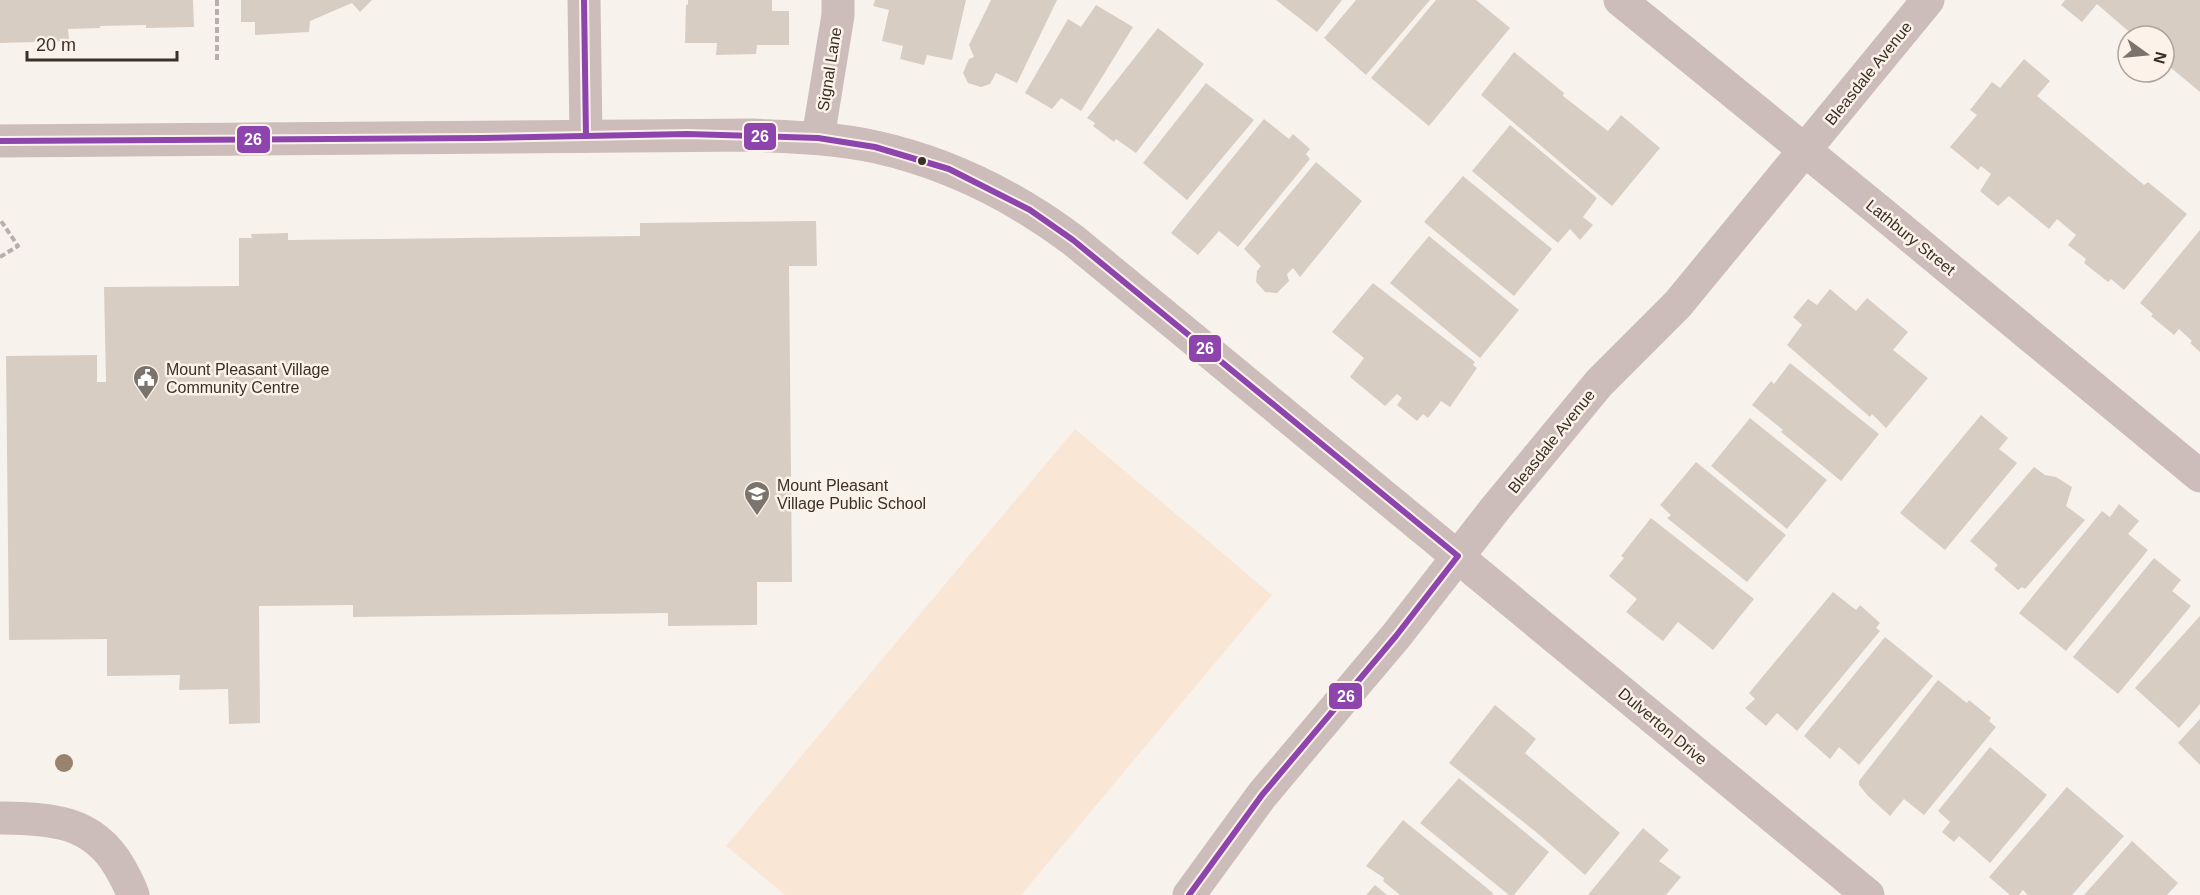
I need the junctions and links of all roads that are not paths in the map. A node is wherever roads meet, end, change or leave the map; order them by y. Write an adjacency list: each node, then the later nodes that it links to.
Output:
1 (585, 0): 5 (street)
2 (838, 0): 6 (street, Signal Lane)
3 (1620, 0): 8 (street, Lathbury Street)
4 (1928, 0): 8 (street, Bleasdale Avenue)
5 (586, 135): 6 (street, Dulverton Drive); 7 (street, Dulverton Drive)
6 (818, 138): 10 (street, Dulverton Drive)
7 (0, 141)
8 (1805, 151): 9 (street, Lathbury Street); 10 (street, Bleasdale Avenue)
9 (2200, 476)
10 (1458, 556): 13 (street, Bleasdale Avenue); 14 (street, Dulverton Drive)
11 (0, 818): 12 (street)
12 (133, 895)
13 (1189, 895)
14 (1868, 895)

